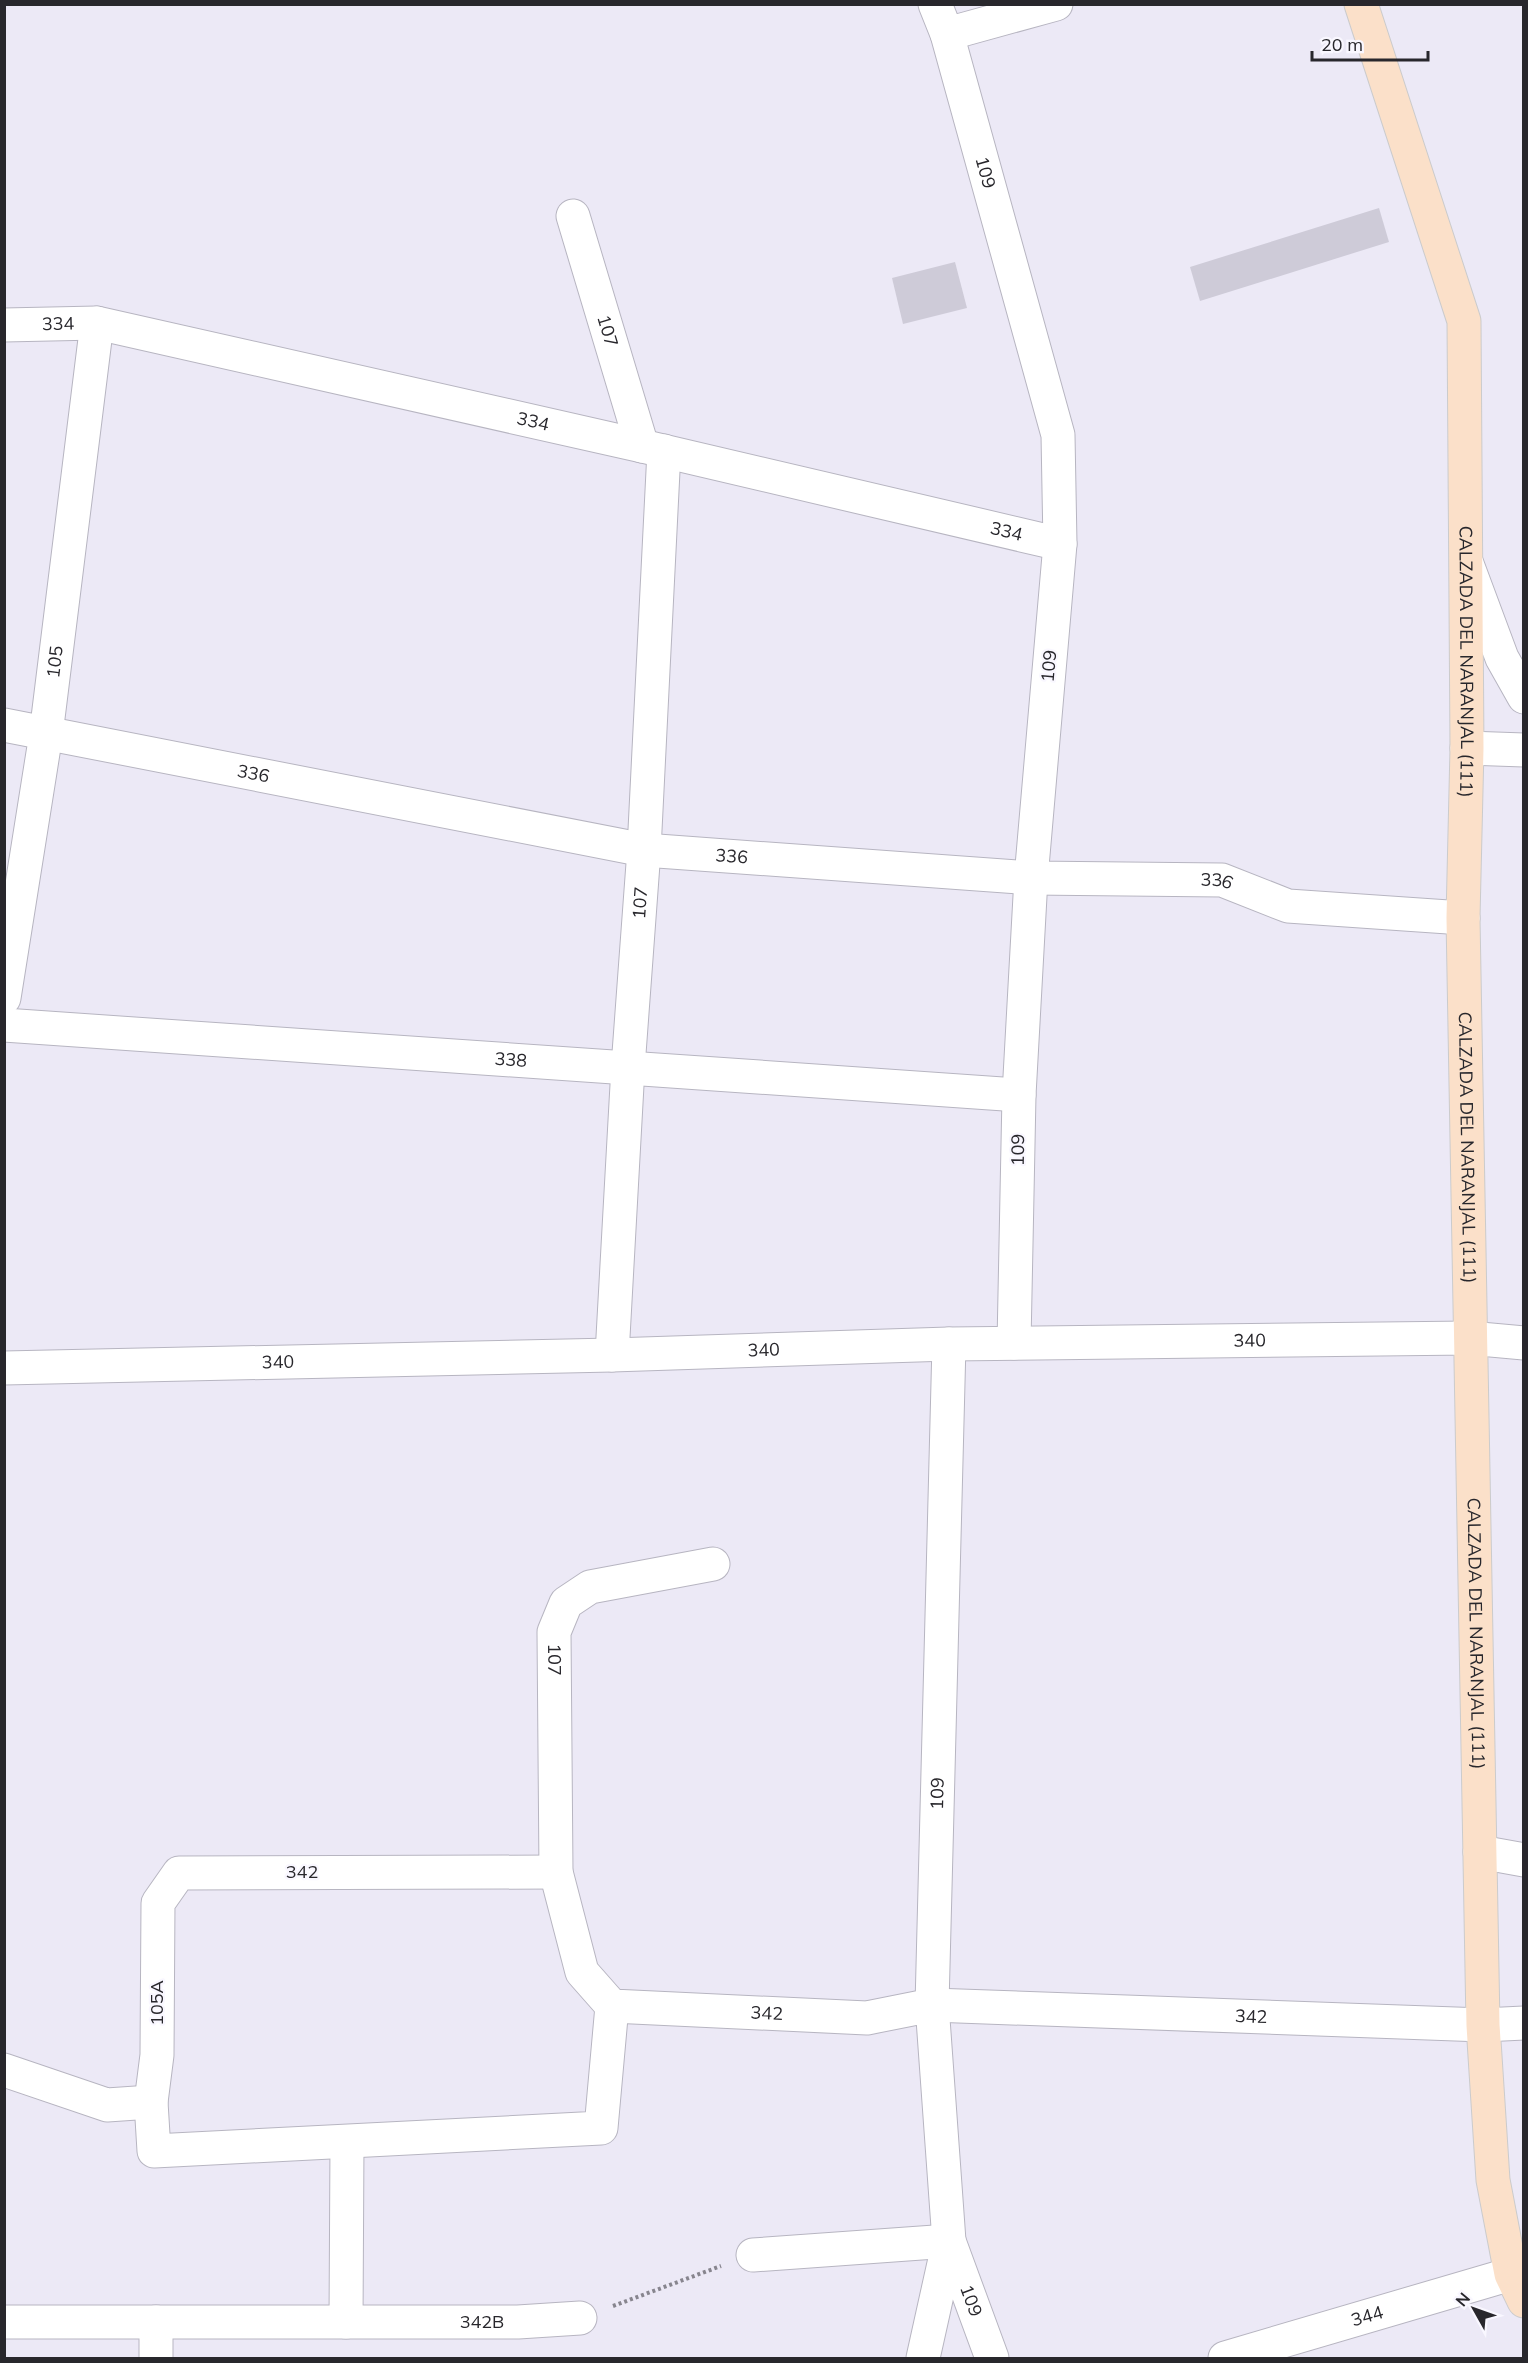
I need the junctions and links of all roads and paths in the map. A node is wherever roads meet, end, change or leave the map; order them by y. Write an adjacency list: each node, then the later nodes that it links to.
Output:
1 (1056, 4): 3 (street)
2 (1361, 4): 9 (main road, CALZADA DEL NARANJAL (111))
3 (941, 19): 8 (street, 109)
4 (573, 216): 7 (street, 107)
5 (97, 323): 6 (street, 334); 7 (street, 334); 12 (street, 105)
6 (4, 325)
7 (653, 448): 8 (street, 334); 15 (street, 107)
8 (1060, 544): 16 (street, 109)
9 (1466, 560): 10 (street); 13 (main road, CALZADA DEL NARANJAL (111))
10 (1524, 697)
11 (4, 725): 12 (street, 336)
12 (46, 734): 15 (street, 336); 18 (street, 105)
13 (1467, 748): 14 (street); 17 (main road, CALZADA DEL NARANJAL (111))
14 (1524, 750)
15 (644, 850): 16 (street, 336); 20 (street, 107)
16 (1031, 878): 17 (street, 336); 21 (street, 109)
17 (1463, 918): 22 (main road, CALZADA DEL NARANJAL (111))
18 (4, 998)
19 (4, 1025): 20 (street, 338)
20 (628, 1067): 21 (street, 338); 26 (street, 107)
21 (1019, 1095): 23 (street, 109)
22 (1469, 1338): 23 (street, 340); 24 (street, 340); 29 (main road, CALZADA DEL NARANJAL (111))
23 (1014, 1343): 25 (street, 340)
24 (1524, 1343)
25 (949, 1344): 26 (street, 340); 33 (street, 109)
26 (612, 1355): 27 (street, 340)
27 (4, 1368)
28 (713, 1564): 31 (street, 107)
29 (1480, 1852): 30 (street); 36 (main road, CALZADA DEL NARANJAL (111))
30 (1524, 1860)
31 (556, 1872): 32 (street, 342); 34 (street)
32 (158, 1903): 38 (street, 105A)
33 (932, 2005): 34 (street, 342); 36 (street, 342); 40 (street, 109)
34 (612, 2006): 39 (street)
35 (1524, 2023): 36 (street, 342)
36 (1483, 2025): 42 (main road, CALZADA DEL NARANJAL (111))
37 (4, 2070): 38 (street)
38 (151, 2102): 39 (street, 105A)
39 (347, 2142): 46 (street)
40 (949, 2241): 41 (street); 48 (street, 109); 49 (street, 109)
41 (753, 2255): 43 (path)
42 (1517, 2287): 50 (street, 344)
43 (579, 2318): 46 (street, 342B)
44 (4, 2322): 45 (street, 342B)
45 (156, 2322): 46 (street, 342B); 47 (street)
46 (346, 2322)
47 (156, 2358)
48 (923, 2358)
49 (992, 2358)
50 (1225, 2358)

